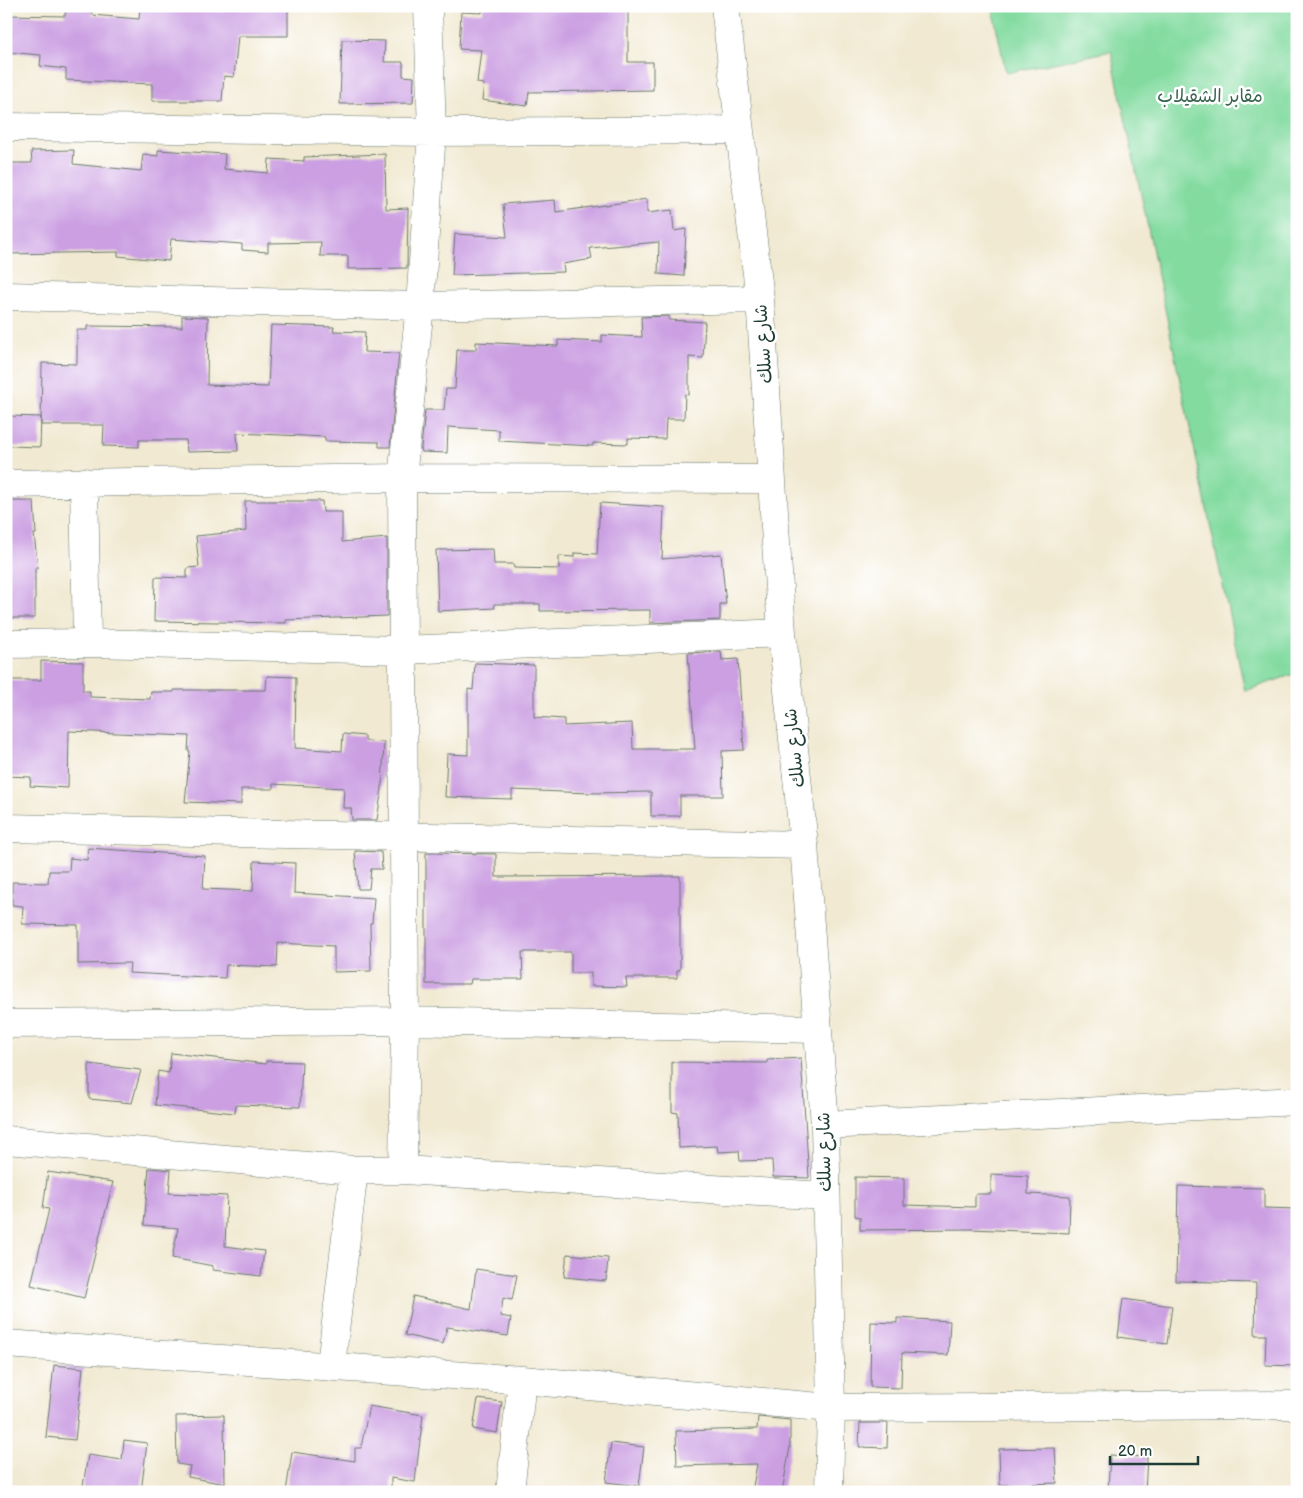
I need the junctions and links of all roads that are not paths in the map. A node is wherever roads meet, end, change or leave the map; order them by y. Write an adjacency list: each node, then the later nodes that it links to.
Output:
1 (428, 6): 5 (street)
2 (725, 6): 4 (street, شارع سلك)
3 (6, 126): 5 (street)
4 (739, 130): 5 (street); 7 (street, شارع سلك)
5 (432, 132): 8 (street)
6 (6, 296): 8 (street)
7 (760, 299): 8 (street); 10 (street, شارع سلك)
8 (420, 306): 9 (street)
9 (402, 478): 10 (street); 11 (street); 16 (street)
10 (772, 479): 13 (street, شارع سلك)
11 (84, 482): 12 (street); 14 (street)
12 (6, 484)
13 (782, 633): 16 (street); 19 (street, شارع سلك)
14 (87, 643): 15 (street); 16 (street)
15 (6, 644)
16 (404, 650): 18 (street)
17 (6, 828): 18 (street)
18 (405, 837): 19 (street); 20 (street)
19 (804, 846): 22 (street, شارع سلك)
20 (405, 1021): 21 (street); 22 (street); 27 (street)
21 (6, 1024)
22 (818, 1029): 24 (street, شارع سلك)
23 (1297, 1100): 24 (street)
24 (825, 1124): 28 (street, شارع سلك)
25 (6, 1140): 26 (street)
26 (354, 1170): 27 (street); 30 (street)
27 (403, 1170): 28 (street)
28 (825, 1196): 33 (street, شارع سلك)
29 (6, 1344): 30 (street)
30 (331, 1366): 31 (street)
31 (522, 1380): 33 (street); 34 (street)
32 (1297, 1405): 33 (street)
33 (831, 1408): 35 (street, شارع سلك)
34 (510, 1492)
35 (829, 1492)

